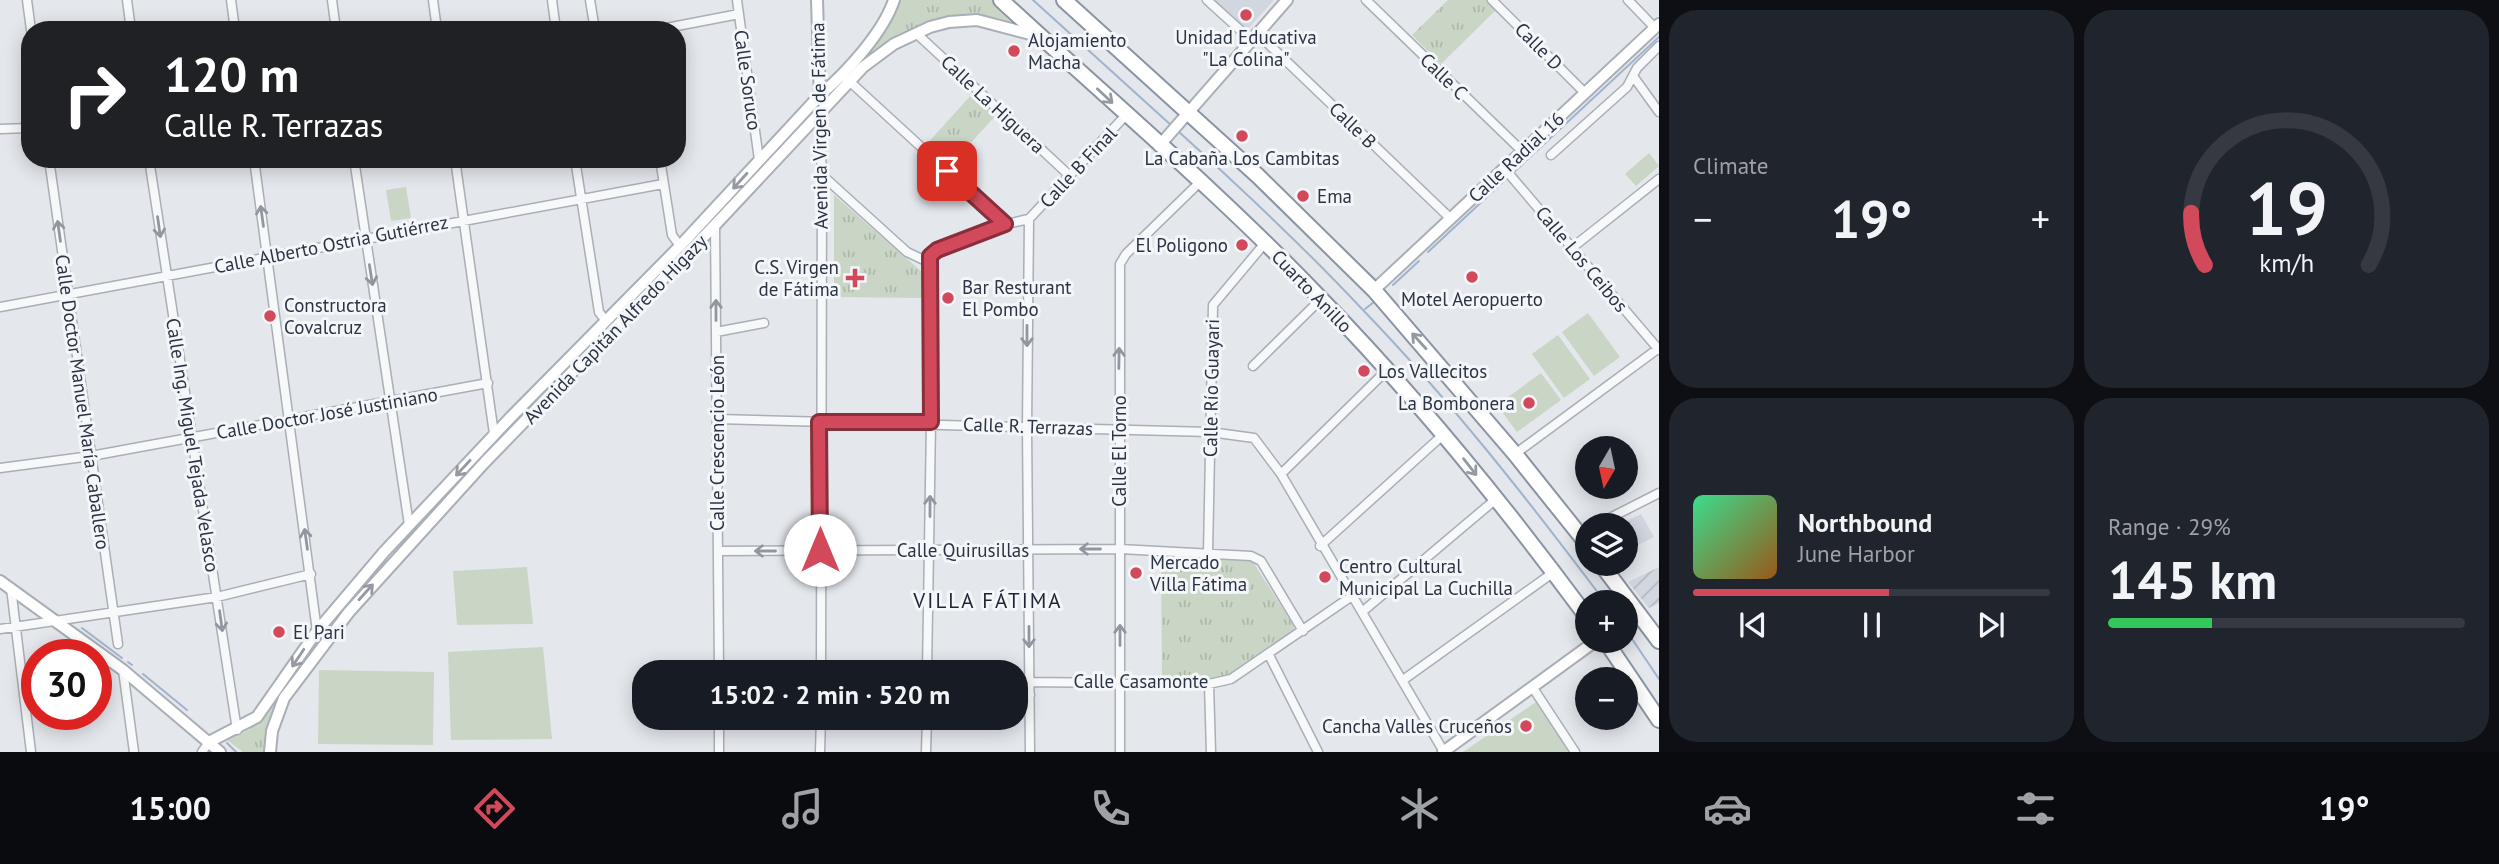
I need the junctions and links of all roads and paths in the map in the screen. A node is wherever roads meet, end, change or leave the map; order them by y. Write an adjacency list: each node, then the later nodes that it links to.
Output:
1 (27, 0): 19 (street)
2 (127, 0): 20 (street)
3 (231, 0): 21 (street)
4 (332, 0): 22 (street)
5 (433, 0): 23 (street)
6 (552, 0): 24 (street)
7 (590, 0): 25 (street)
8 (737, 0): 18 (street, Calle Soruco)
9 (817, 0): 36 (street, Avenida Virgen de Fátima)
10 (894, 0): 34 (street, Avenida Capitán Alfredo Higazy)
11 (1001, 0): 30 (highway, Cuarto Anillo)
12 (1064, 0): 40 (highway)
13 (1207, 0): 29 (street, Calle B)
14 (1287, 0): 29 (street)
15 (1366, 0): 44 (street, Calle C)
16 (1492, 0): 35 (street, Calle D)
17 (1628, 0): 27 (street)
18 (738, 14): 26 (street); 46 (street, Calle Soruco)
19 (30, 21)
20 (130, 21)
21 (234, 21)
22 (335, 21)
23 (436, 21)
24 (555, 21)
25 (594, 21)
26 (686, 24)
27 (1657, 26): 32 (street, Calle Radial 16)
28 (916, 33): 30 (street, Avenida Capitán Alfredo Higazy); 34 (street, Avenida Capitán Alfredo Higazy); 56 (street, Calle La Higuera)
29 (1253, 36): 40 (street); 61 (street, Calle B)
30 (1041, 37): 39 (highway, Cuarto Anillo, one-way to 39)
31 (1659, 46): 32 (street)
32 (1645, 49): 33 (street); 35 (street, Calle Radial 16)
33 (1633, 76): 37 (street); 45 (street)
34 (847, 79): 36 (street, Avenida Capitán Alfredo Higazy); 38 (street, Avenida Capitán Alfredo Higazy); 65 (street)
35 (1586, 93): 44 (street, Calle Radial 16)
36 (820, 96): 38 (street, Avenida Virgen de Fátima); 46 (street, Avenida Capitán Alfredo Higazy)
37 (1659, 113)
38 (819, 114): 55 (street, Avenida Virgen de Fátima); 64 (street, Avenida Capitán Alfredo Higazy)
39 (1126, 115): 43 (highway, Cuarto Anillo); 56 (street, Calle B Final)
40 (1178, 124): 43 (street); 73 (highway)
41 (21, 128): 42 (street)
42 (0, 129)
43 (1160, 146): 58 (highway, Cuarto Anillo)
44 (1522, 151): 54 (street, Calle Radial 16)
45 (1551, 155)
46 (759, 160): 64 (street, Avenida Capitán Alfredo Higazy, one-way to 64)
47 (50, 168): 74 (street, Calle Doctor Manuel María Caballero, one-way to 47)
48 (150, 168): 72 (street, Calle Ing. Miguel Tejada Velasco, one-way to 72)
49 (255, 168): 70 (street, one-way to 49)
50 (355, 168): 66 (street)
51 (456, 168): 62 (street)
52 (576, 168): 60 (street)
53 (661, 168): 59 (street)
54 (1504, 168): 61 (street, Calle Radial 16); 69 (street, Calle Los Ceibos)
55 (822, 176): 71 (street); 88 (street, Avenida Virgen de Fátima)
56 (1070, 176): 63 (street, Calle B Final)
57 (1659, 179): 69 (street)
58 (1200, 182): 67 (highway, Cuarto Anillo); 92 (street, Calle El Torno, one-way to 58)
59 (663, 184): 60 (street, Calle Alberto Ostria Gutiérrez); 68 (street)
60 (581, 199): 62 (street, Calle Alberto Ostria Gutiérrez); 77 (street)
61 (1450, 218): 73 (street, Calle Radial 16)
62 (464, 219): 66 (street, Calle Alberto Ostria Gutiérrez); 83 (street)
63 (1029, 219): 65 (street); 91 (street, one-way to 91)
64 (712, 220): 68 (street, Avenida Capitán Alfredo Higazy); 79 (street, Calle Crescencio León, one-way to 64); 90 (street, Avenida Capitán Alfredo Higazy)
65 (1005, 224): 71 (street)
66 (365, 237): 70 (street, Calle Alberto Ostria Gutiérrez); 84 (street, one-way to 84)
67 (1265, 243): 75 (highway, Cuarto Anillo); 93 (street, Calle Río Guayari)
68 (680, 246): 77 (street, Avenida Capitán Alfredo Higazy)
69 (1573, 247): 80 (street, Calle Los Ceibos)
70 (268, 257): 72 (street, Calle Alberto Ostria Gutiérrez); 86 (street)
71 (928, 262): 89 (street)
72 (166, 275): 74 (street, Calle Alberto Ostria Gutiérrez); 96 (street, Calle Ing. Miguel Tejada Velasco)
73 (1374, 290): 97 (highway, one-way to 73)
74 (68, 293): 76 (street, Calle Alberto Ostria Gutiérrez); 98 (street, Calle Doctor Manuel María Caballero)
75 (1321, 299): 81 (street); 82 (highway, Cuarto Anillo)
76 (0, 307)
77 (606, 321): 85 (street, Avenida Capitán Alfredo Higazy)
78 (764, 323): 79 (street)
79 (716, 332): 87 (street, Calle Crescencio León)
80 (1659, 349): 97 (street)
81 (1253, 366)
82 (1387, 370): 95 (highway, Cuarto Anillo); 100 (street)
83 (488, 383): 84 (street, Calle Doctor José Justiniano); 94 (street)
84 (390, 401): 86 (street, Calle Doctor José Justiniano); 105 (street)
85 (511, 417): 90 (street); 94 (street, Avenida Capitán Alfredo Higazy)
86 (290, 419): 96 (street, Calle Doctor José Justiniano); 114 (street, one-way to 86)
87 (717, 419): 88 (street, Calle R. Terrazas); 111 (street, Calle Crescencio León)
88 (819, 422): 89 (street, Calle R. Terrazas); 109 (street, Avenida Virgen de Fátima)
89 (931, 422): 91 (street, Calle R. Terrazas); 110 (street, one-way to 89)
90 (520, 427): 153 (street, Avenida Capitán Alfredo Higazy, one-way to 90)
91 (1027, 428): 92 (street, Calle R. Terrazas); 107 (street)
92 (1118, 429): 93 (street, Calle R. Terrazas); 108 (street, Calle El Torno)
93 (1210, 432): 100 (street, Calle R. Terrazas); 112 (street, Calle Río Guayari)
94 (494, 434): 105 (street, Avenida Capitán Alfredo Higazy, one-way to 105)
95 (1444, 434): 102 (highway, Cuarto Anillo, one-way to 102); 106 (street)
96 (192, 438): 98 (street, Calle Doctor José Justiniano); 119 (street, Calle Ing. Miguel Tejada Velasco)
97 (1515, 454): 104 (highway)
98 (91, 456): 99 (street, Calle Doctor José Justiniano); 122 (street, Calle Doctor Manuel María Caballero)
99 (0, 468)
100 (1280, 474): 106 (street)
101 (1659, 493): 103 (street)
102 (1496, 499): 113 (highway, Cuarto Anillo); 121 (street)
103 (1620, 513)
104 (1575, 524)
105 (409, 525): 126 (street, Avenida Capitán Alfredo Higazy)
106 (1320, 546): 118 (street)
107 (1029, 549): 108 (street, Calle Quirusillas, one-way to 107); 110 (street, Calle Quirusillas); 138 (street, one-way to 138)
108 (1120, 549): 112 (street, Calle Quirusillas); 139 (street, Calle El Torno, one-way to 108)
109 (820, 550): 110 (street, Calle Quirusillas); 111 (street, Calle Quirusillas, one-way to 111); 134 (street, Avenida Virgen de Fátima)
110 (930, 550): 135 (street)
111 (718, 551): 133 (street, Calle Crescencio León)
112 (1208, 553): 127 (street, Calle Quirusillas)
113 (1554, 572): 120 (highway, Cuarto Anillo); 137 (street)
114 (311, 574): 119 (street); 126 (street)
115 (1610, 576): 128 (highway)
116 (0, 581): 117 (street)
117 (11, 588): 123 (street); 124 (street)
118 (1352, 596): 121 (street); 127 (street, Calle Casamonte)
119 (217, 597): 122 (street); 144 (street, Calle Ing. Miguel Tejada Velasco, one-way to 144)
120 (1575, 601)
121 (1362, 612): 137 (street)
122 (114, 614): 123 (street); 129 (street, Calle Doctor Manuel María Caballero)
123 (61, 622): 124 (street); 136 (street)
124 (14, 626): 125 (street); 149 (street)
125 (0, 629)
126 (317, 631): 144 (street, Avenida Capitán Alfredo Higazy, one-way to 144)
127 (1303, 631): 132 (street, Calle Casamonte)
128 (1659, 641)
129 (118, 644)
130 (1580, 653): 141 (street)
131 (1614, 653): 143 (highway)
132 (1269, 656): 140 (street, Calle Casamonte); 160 (street)
133 (719, 660)
134 (821, 660)
135 (927, 660)
136 (123, 670): 148 (street); 150 (street)
137 (1403, 680): 161 (street)
138 (1030, 681): 139 (street, Calle Casamonte); 142 (street)
139 (1119, 682): 140 (street, Calle Casamonte); 158 (street, Calle El Torno)
140 (1209, 684): 159 (street)
141 (1533, 688): 161 (street); 162 (street)
142 (1030, 695): 157 (street)
143 (1659, 720)
144 (237, 730): 148 (street, Avenida Capitán Alfredo Higazy)
145 (719, 730): 154 (street)
146 (821, 730): 155 (street)
147 (926, 730): 156 (street)
148 (209, 742): 151 (street); 152 (street)
149 (31, 752)
150 (134, 752)
151 (202, 752)
152 (219, 752)
153 (270, 752)
154 (719, 752)
155 (820, 752)
156 (926, 752)
157 (1030, 752)
158 (1120, 752)
159 (1211, 752)
160 (1318, 752)
161 (1443, 752)
162 (1575, 752)

